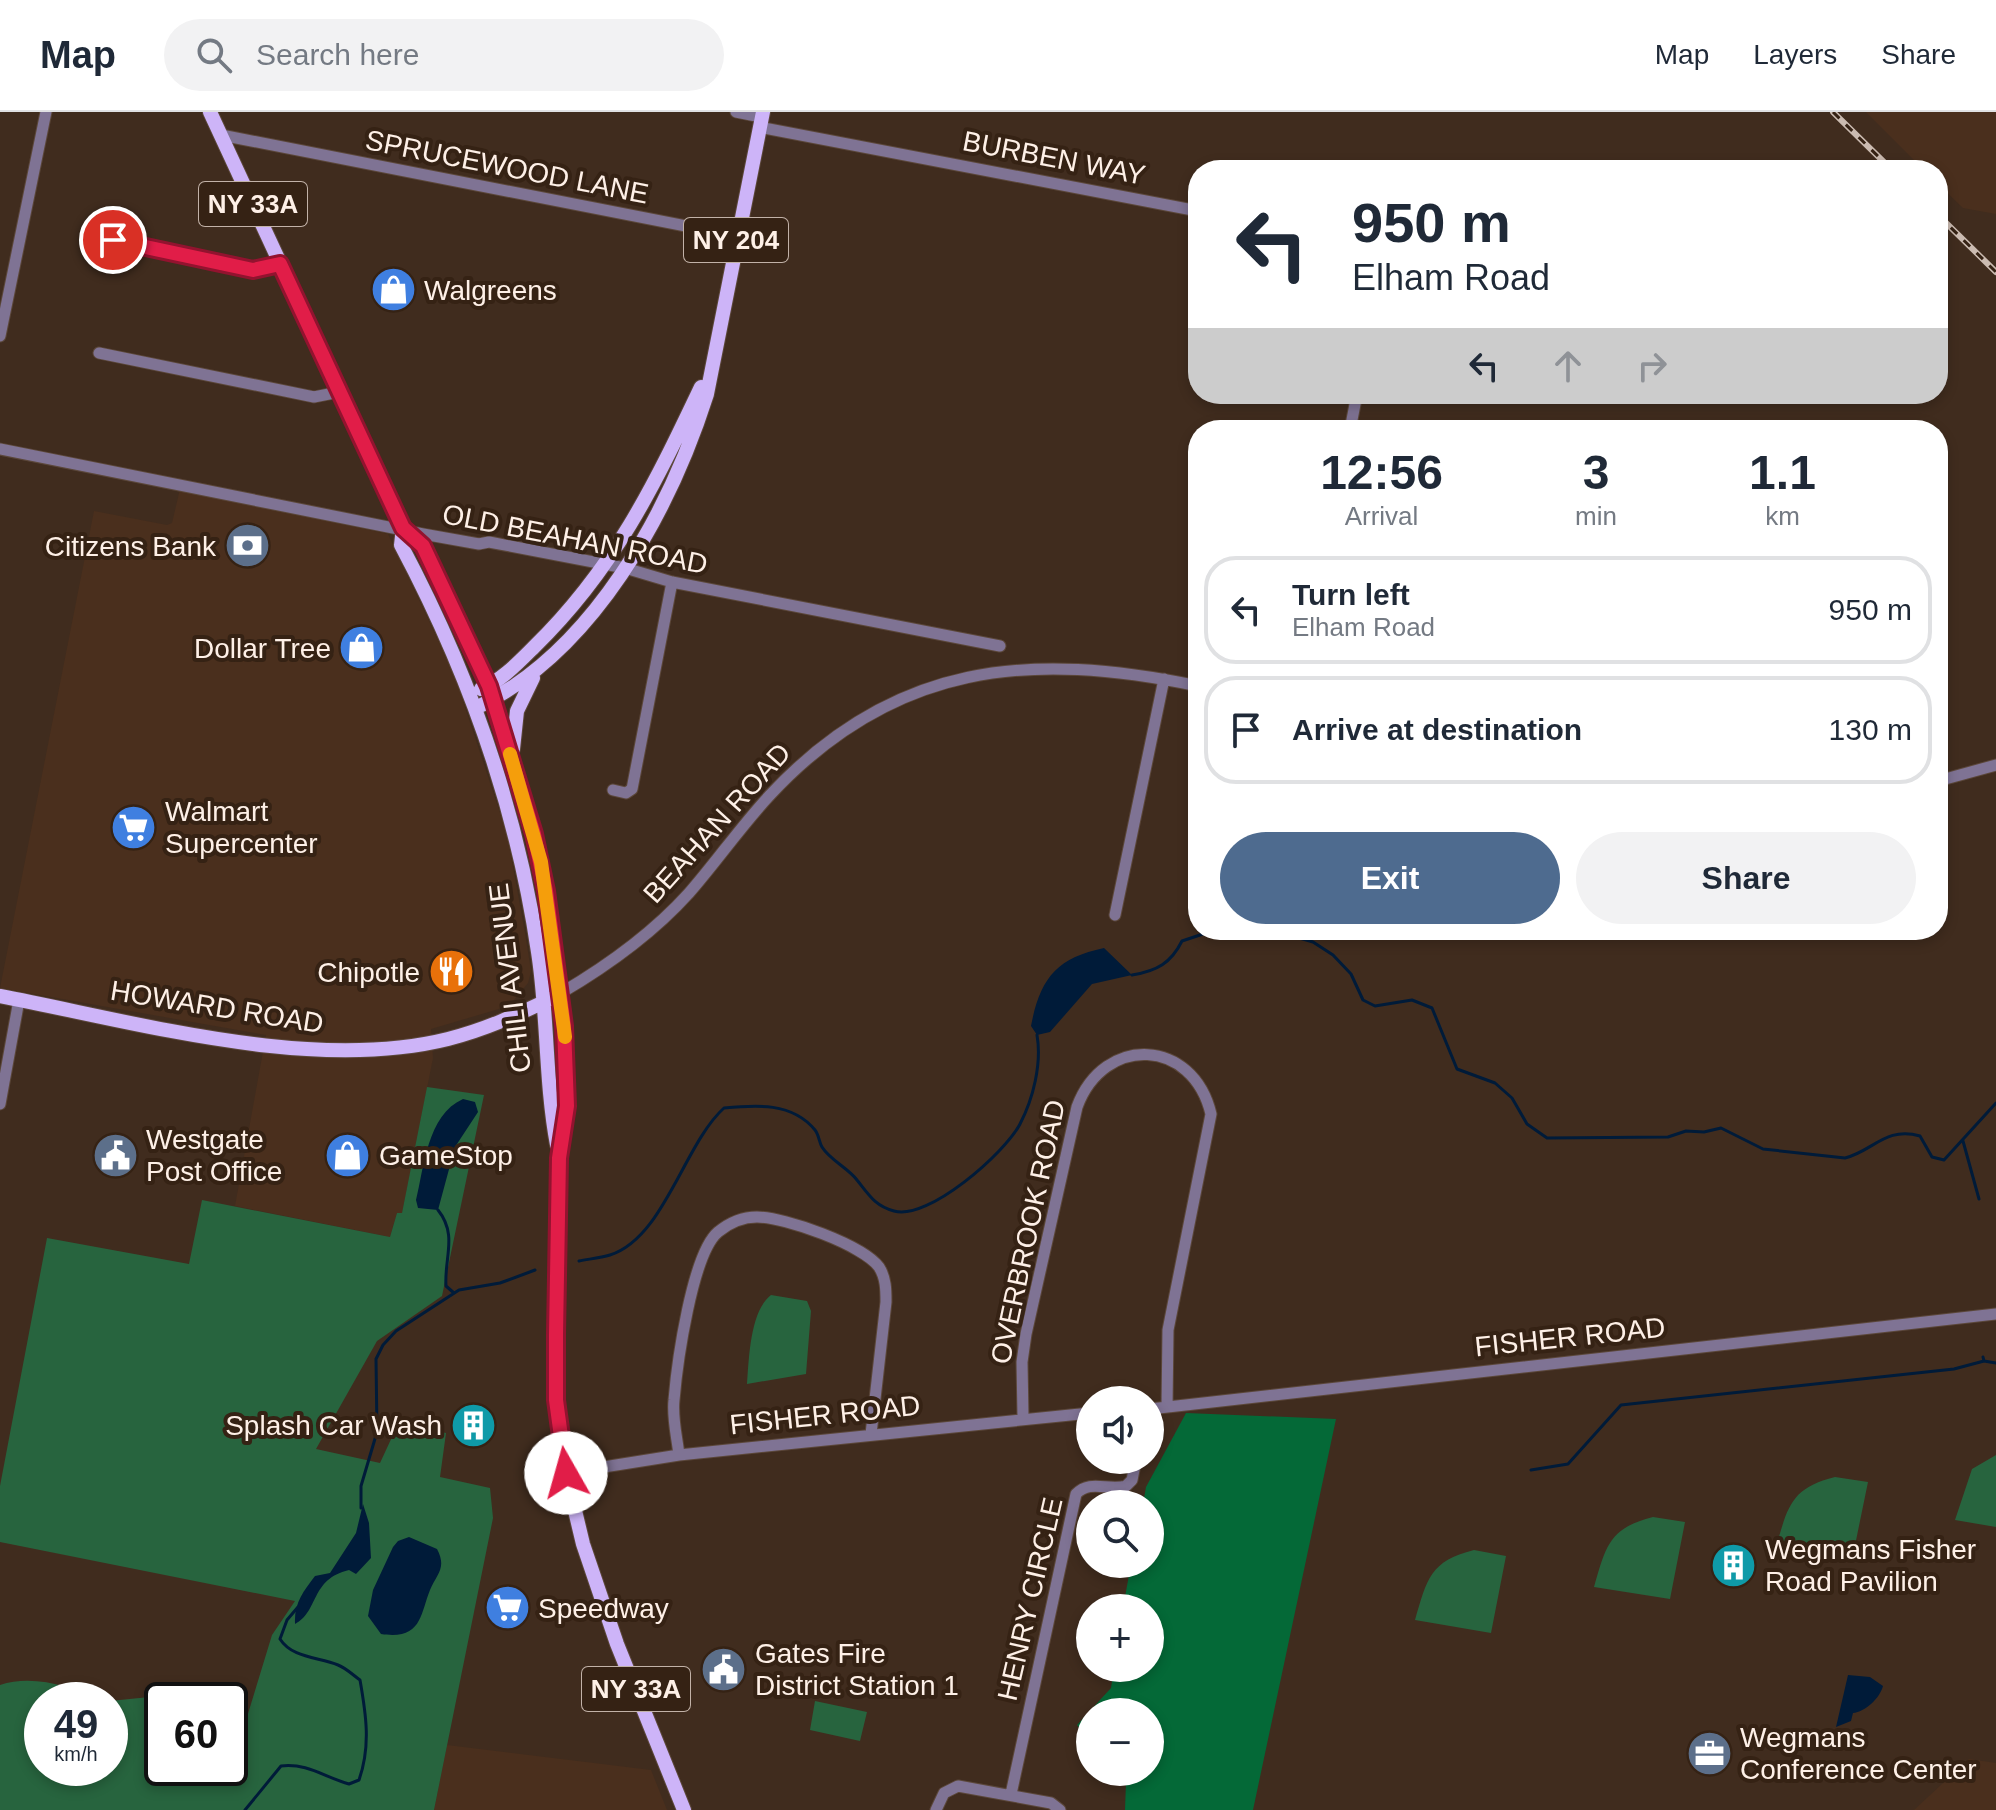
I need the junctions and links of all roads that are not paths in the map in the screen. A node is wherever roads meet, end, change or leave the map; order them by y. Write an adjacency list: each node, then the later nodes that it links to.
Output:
1 (46, 112): 10 (street)
2 (210, 112): 5 (main road, CHILI AVENUE / NY 33A)
3 (736, 112): 4 (street, BURBEN WAY)
4 (761, 119): 6 (street, BURBEN WAY); 7 (main road, NY 204)
5 (221, 135): 7 (street, SPRUCEWOOD LANE); 9 (main road, CHILI AVENUE / NY 33A)
6 (1188, 209)
7 (737, 236): 12 (main road, NY 204)
8 (113, 240): 9 (street)
9 (280, 264): 13 (main road, CHILI AVENUE / NY 33A)
10 (0, 336)
11 (99, 353): 13 (street)
12 (710, 369): 16 (main road, NY 204); 17 (main road, NY 204)
13 (339, 392): 15 (main road, CHILI AVENUE / NY 33A)
14 (0, 449): 15 (street, OLD BEAHAN ROAD)
15 (403, 528): 16 (street, OLD BEAHAN ROAD); 23 (main road, CHILI AVENUE / NY 33A); 24 (main road, CHILI AVENUE / NY 33A)
16 (605, 565): 17 (street, OLD BEAHAN ROAD); 23 (main road, NY 204)
17 (625, 568): 18 (street, OLD BEAHAN ROAD); 20 (main road, NY 204)
18 (672, 582): 19 (street, OLD BEAHAN ROAD); 28 (street)
19 (1000, 646)
20 (541, 666): 23 (main road); 25 (main road, NY 204)
21 (1164, 679): 22 (street, BEAHAN ROAD); 29 (street); 30 (street, BEAHAN ROAD)
22 (1188, 684)
23 (491, 693): 24 (main road); 25 (main road, CHILI AVENUE / NY 33A)
24 (474, 700): 33 (main road, CHILI AVENUE / NY 33A)
25 (512, 761): 30 (main road, CHILI AVENUE / NY 33A)
26 (1996, 765): 27 (street)
27 (1948, 778)
28 (613, 790)
29 (1115, 915)
30 (561, 993): 33 (main road, HOWARD ROAD); 35 (main road, CHILI AVENUE / NY 33A)
31 (0, 996): 32 (main road, HOWARD ROAD)
32 (19, 1000): 33 (main road, HOWARD ROAD); 34 (street)
33 (545, 1001): 35 (main road, CHILI AVENUE / NY 33A)
34 (0, 1104)
35 (559, 1158): 43 (main road, CHILI AVENUE / NY 33A)
36 (1996, 1314): 38 (street, FISHER ROAD)
37 (1164, 1407): 38 (street, FISHER ROAD)
38 (1167, 1407): 40 (street, OVERBROOK ROAD)
39 (1076, 1414): 40 (street, FISHER ROAD)
40 (1023, 1417): 41 (street, FISHER ROAD)
41 (871, 1434): 42 (street, FISHER ROAD); 42 (street)
42 (679, 1455): 43 (street, FISHER ROAD)
43 (566, 1473): 46 (main road, CHILI AVENUE / NY 33A)
44 (1133, 1474): 45 (street, HENRY CIRCLE)
45 (1011, 1794): 47 (street); 48 (street)
46 (684, 1810)
47 (936, 1810)
48 (1060, 1810)

